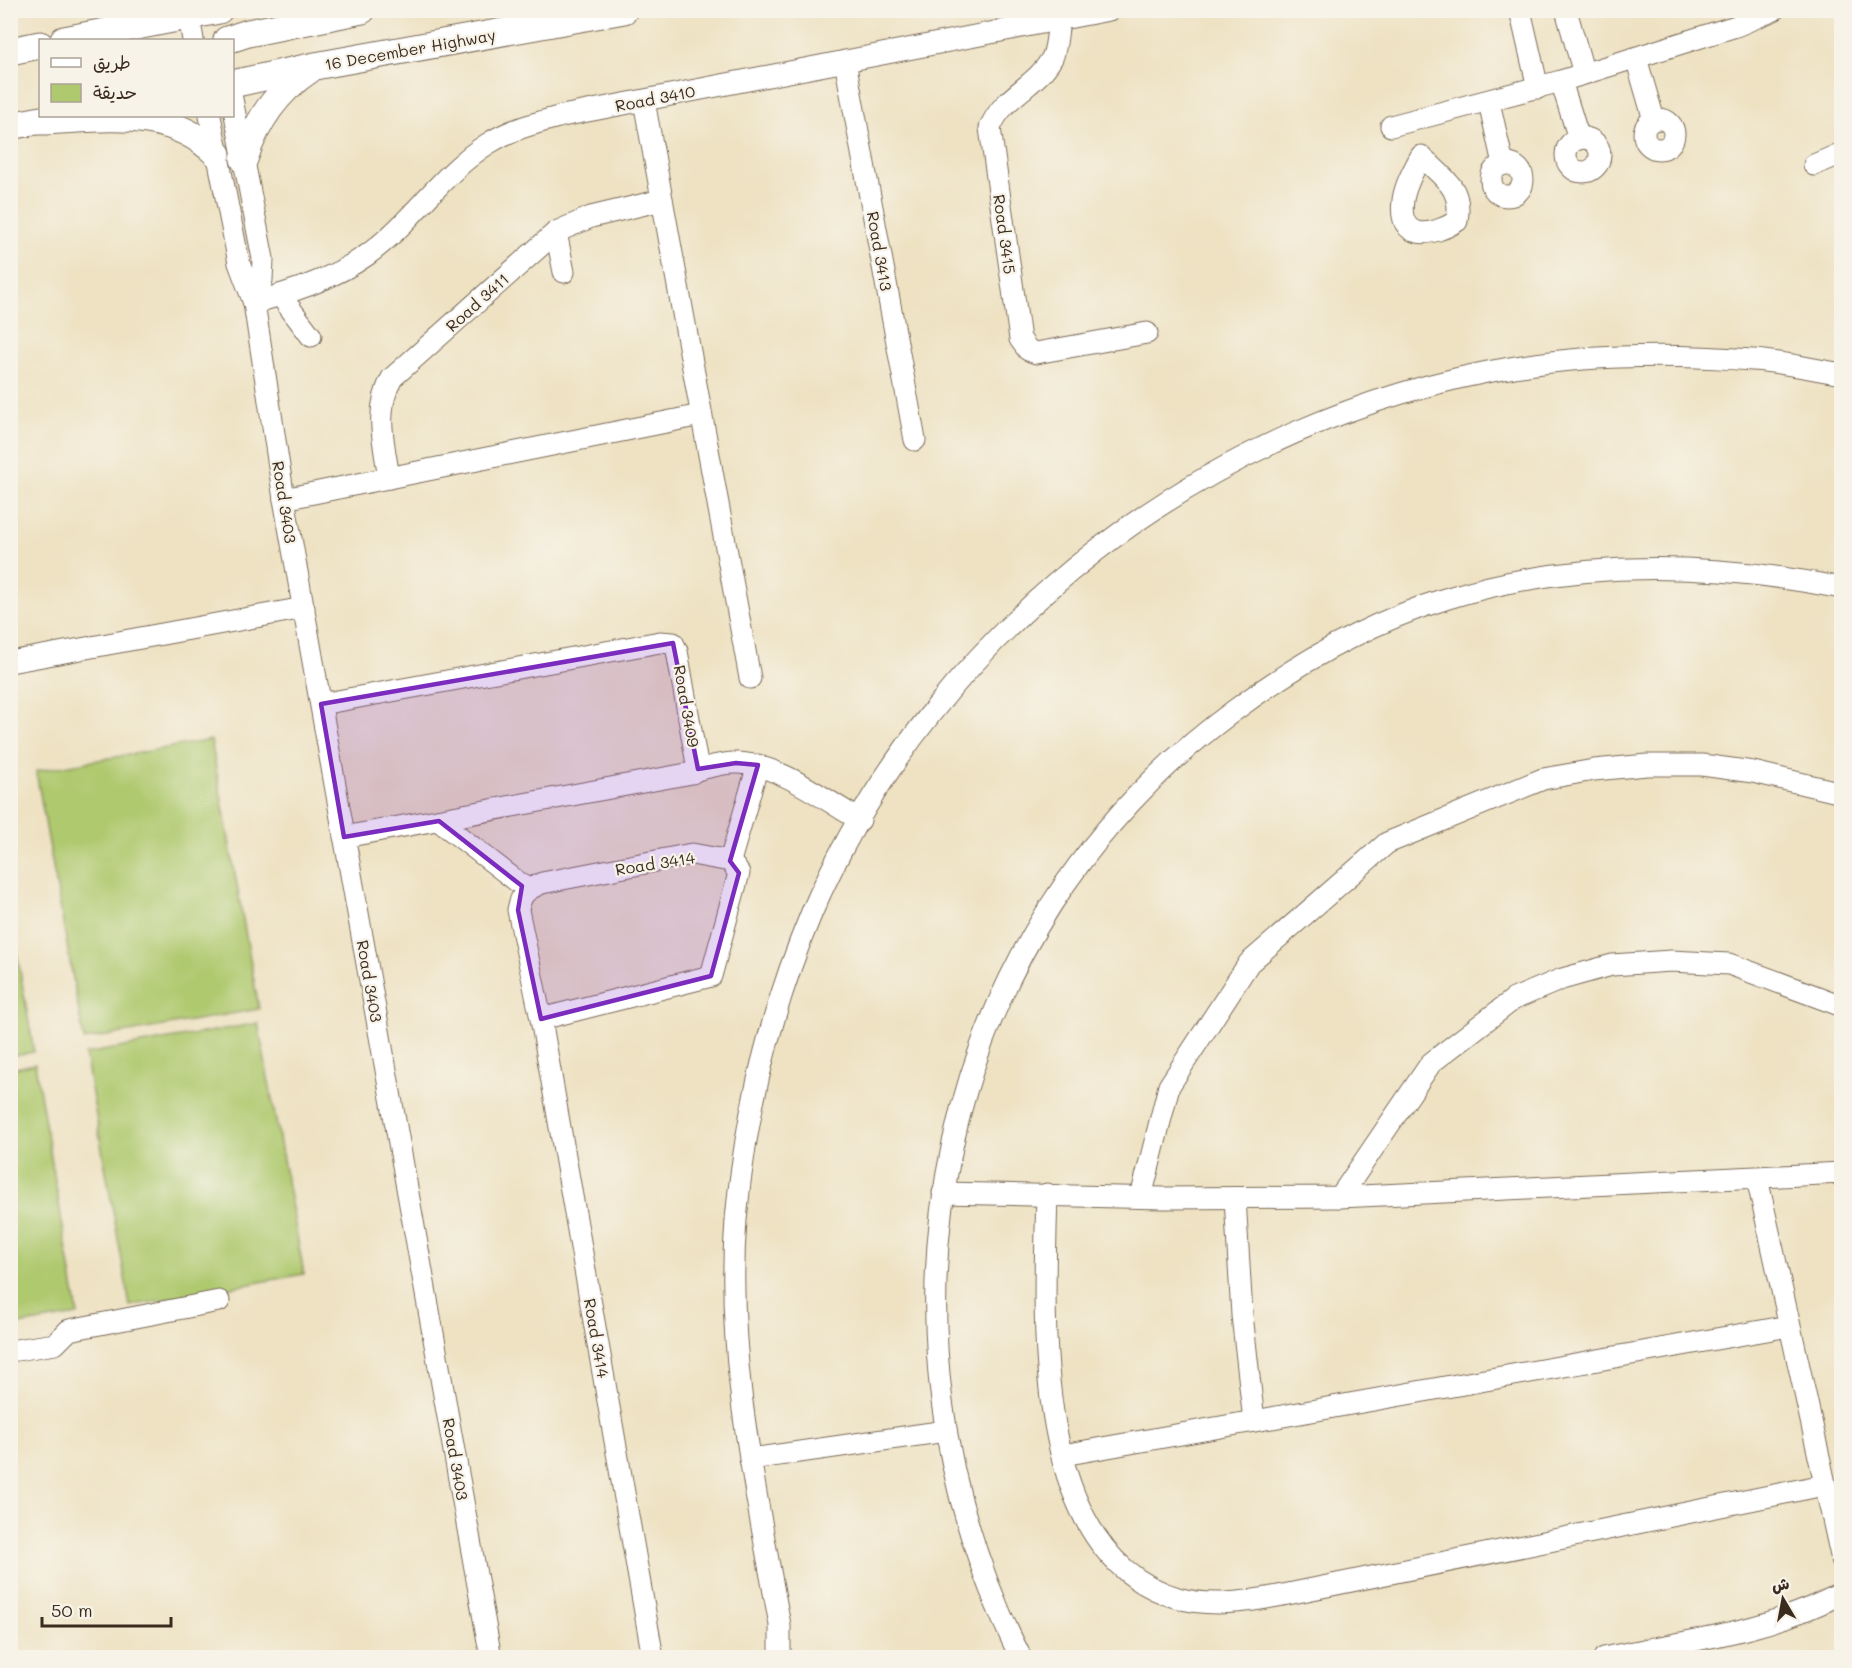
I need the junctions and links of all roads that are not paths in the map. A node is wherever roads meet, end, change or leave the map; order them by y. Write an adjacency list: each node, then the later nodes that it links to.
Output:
1 (362, 10): 11 (main road)
2 (624, 10): 16 (main road, 16 December Highway)
3 (1109, 10): 8 (street, Road 3410)
4 (1520, 10): 20 (street)
5 (1566, 10): 17 (street)
6 (1774, 10): 14 (street)
7 (200, 18): 9 (main road); 10 (street)
8 (1059, 21): 15 (street, Road 3410); 43 (street, Road 3415)
9 (70, 39)
10 (219, 39)
11 (230, 39)
12 (39, 45): 13 (main road)
13 (10, 51)
14 (1636, 58): 17 (street); 27 (street)
15 (845, 61): 21 (street, Road 3410); 47 (street, Road 3413)
16 (315, 66): 19 (main road, 16 December Highway); 35 (main road)
17 (1584, 74): 18 (street)
18 (1561, 81): 20 (street); 31 (street)
19 (234, 84)
20 (1538, 88): 22 (street)
21 (644, 101): 38 (street); 41 (street, Road 3410)
22 (1489, 102): 28 (street); 36 (street)
23 (234, 109): 35 (street, Road 3403)
24 (60, 117): 26 (main road)
25 (210, 117): 33 (street, Road 3403)
26 (40, 120): 29 (main road); 33 (main road)
27 (1654, 120)
28 (1413, 121): 30 (street); 34 (street)
29 (10, 126)
30 (1391, 126)
31 (1579, 138)
32 (1842, 153): 37 (street)
33 (217, 154): 42 (street, Road 3403)
34 (1421, 156)
35 (244, 159): 42 (street, Road 3403)
36 (1503, 164)
37 (1814, 165)
38 (662, 200): 39 (street, Road 3411); 46 (street)
39 (556, 232): 40 (street); 48 (street, Road 3411)
40 (564, 272)
41 (280, 295): 42 (street, Road 3410); 44 (street)
42 (254, 303): 49 (street, Road 3403)
43 (1147, 333)
44 (311, 336)
45 (1842, 374): 58 (street)
46 (701, 415): 48 (street); 53 (street)
47 (915, 440)
48 (389, 478): 49 (street)
49 (284, 499): 51 (street, Road 3403)
50 (1842, 588): 67 (street)
51 (304, 609): 52 (street); 54 (street, Road 3403)
52 (10, 662)
53 (750, 678)
54 (321, 704): 56 (street, Road 3409); 60 (street, Road 3403)
55 (758, 765): 56 (street); 58 (street); 61 (street)
56 (696, 770): 59 (street, Road 3409)
57 (1842, 793): 69 (street)
58 (860, 820): 78 (street)
59 (439, 821): 60 (street, Road 3409); 62 (street)
60 (344, 837): 82 (street, Road 3403)
61 (730, 861): 62 (street, Road 3414); 64 (street)
62 (527, 889): 64 (street, Road 3414)
63 (1842, 1006): 70 (street)
64 (541, 1019): 83 (street, Road 3414)
65 (1842, 1173): 66 (street)
66 (1757, 1178): 70 (street); 73 (street)
67 (943, 1193): 68 (street); 76 (street)
68 (1047, 1194): 69 (street); 77 (street)
69 (1141, 1197): 71 (street)
70 (1340, 1197): 71 (street)
71 (1235, 1198): 75 (street)
72 (219, 1301): 74 (street)
73 (1789, 1326): 75 (street); 79 (street)
74 (10, 1350)
75 (1254, 1421): 77 (street)
76 (946, 1431): 78 (street); 85 (street)
77 (1063, 1455): 79 (street)
78 (750, 1459): 84 (street)
79 (1824, 1485): 80 (street)
80 (1842, 1560)
81 (1842, 1593): 86 (street)
82 (491, 1658)
83 (653, 1658)
84 (777, 1658)
85 (1021, 1658)
86 (1604, 1658)

